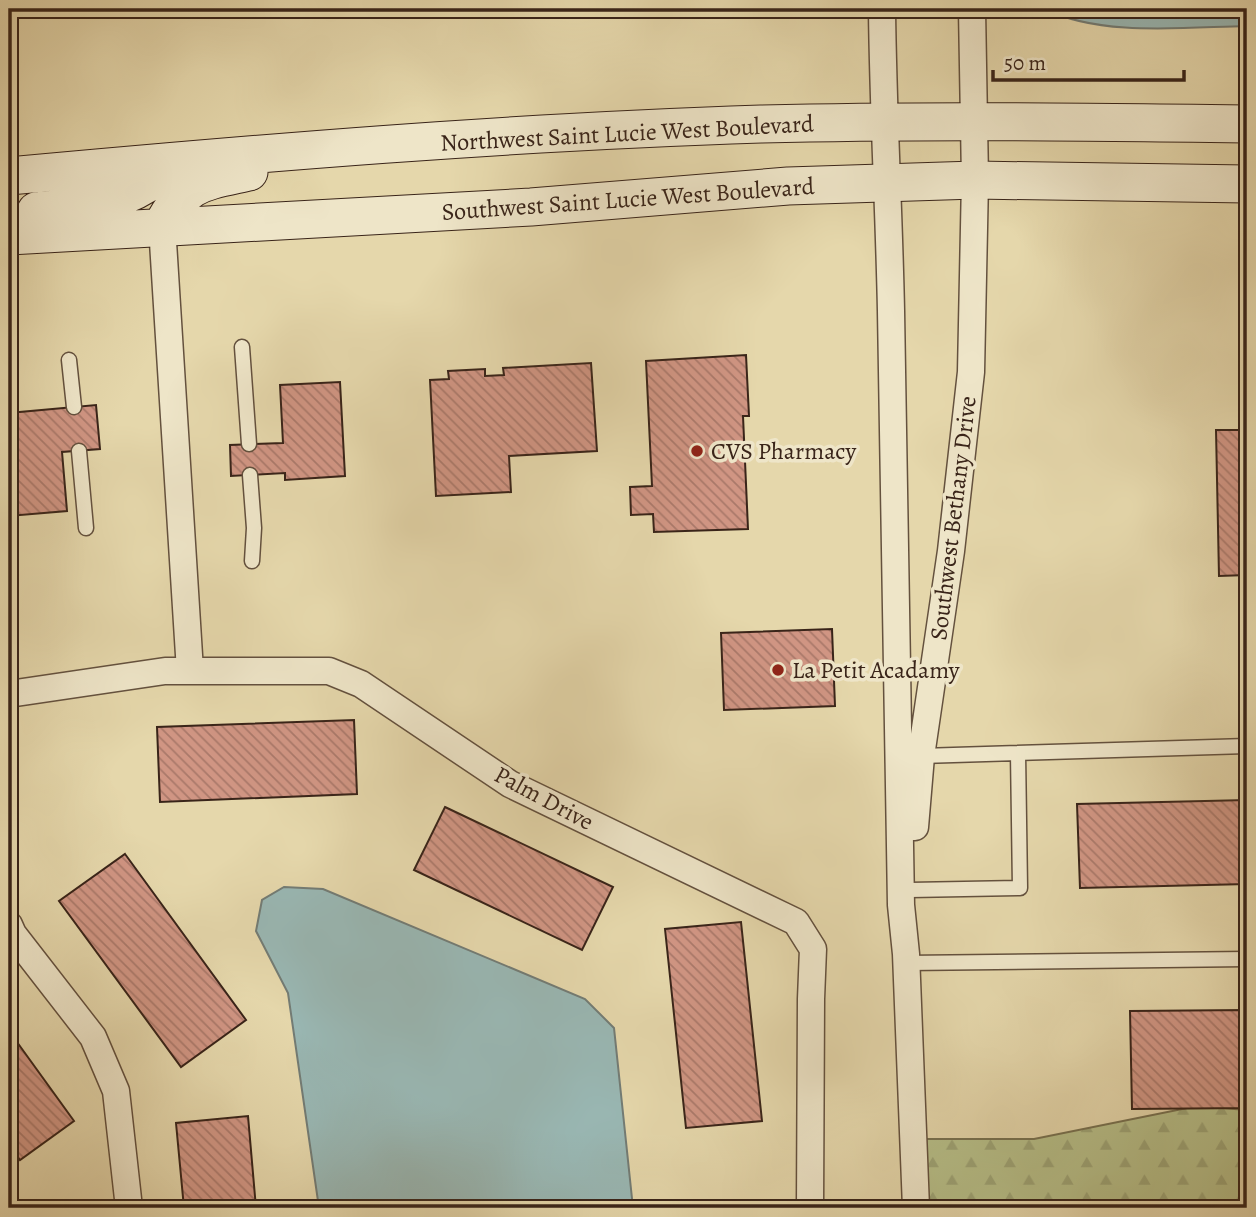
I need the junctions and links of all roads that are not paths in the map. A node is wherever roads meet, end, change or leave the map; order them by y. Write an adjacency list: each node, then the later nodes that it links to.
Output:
1 (882, 9): 4 (street, Southwest Bethany Drive)
2 (971, 9): 3 (street, Southwest Bethany Drive)
3 (975, 121): 4 (main road, Northwest Saint Lucie West Boulevard); 5 (main road, Northwest Saint Lucie West Boulevard); 9 (street, Southwest Bethany Drive)
4 (884, 123): 6 (main road, Northwest Saint Lucie West Boulevard); 10 (street, Southwest Bethany Drive)
5 (1247, 124)
6 (359, 148): 7 (main road, Northwest Saint Lucie West Boulevard); 13 (main road)
7 (177, 160): 8 (main road, Northwest Saint Lucie West Boulevard); 12 (main road)
8 (9, 176)
9 (975, 180): 10 (main road, Southwest Saint Lucie West Boulevard); 11 (main road, Southwest Saint Lucie West Boulevard); 27 (street, Southwest Bethany Drive)
10 (888, 183): 13 (main road, Southwest Saint Lucie West Boulevard); 30 (street, Southwest Bethany Drive)
11 (1247, 184)
12 (9, 213)
13 (162, 226): 14 (main road, Southwest Saint Lucie West Boulevard); 23 (street)
14 (9, 236)
15 (242, 347): 18 (lane)
16 (69, 360): 17 (lane)
17 (74, 407)
18 (249, 444)
19 (79, 451): 21 (lane)
20 (250, 475): 22 (lane)
21 (86, 528)
22 (252, 561)
23 (190, 671): 24 (street, Palm Drive); 33 (street, Palm Drive)
24 (9, 694)
25 (1247, 746): 26 (lane)
26 (1018, 753): 27 (lane); 28 (lane)
27 (921, 756): 28 (street, Southwest Bethany Drive)
28 (910, 890): 30 (street, Southwest Bethany Drive)
29 (9, 925): 32 (street)
30 (906, 959): 31 (lane); 34 (street, Southwest Bethany Drive)
31 (1247, 959)
32 (129, 1208)
33 (810, 1208)
34 (916, 1208)

